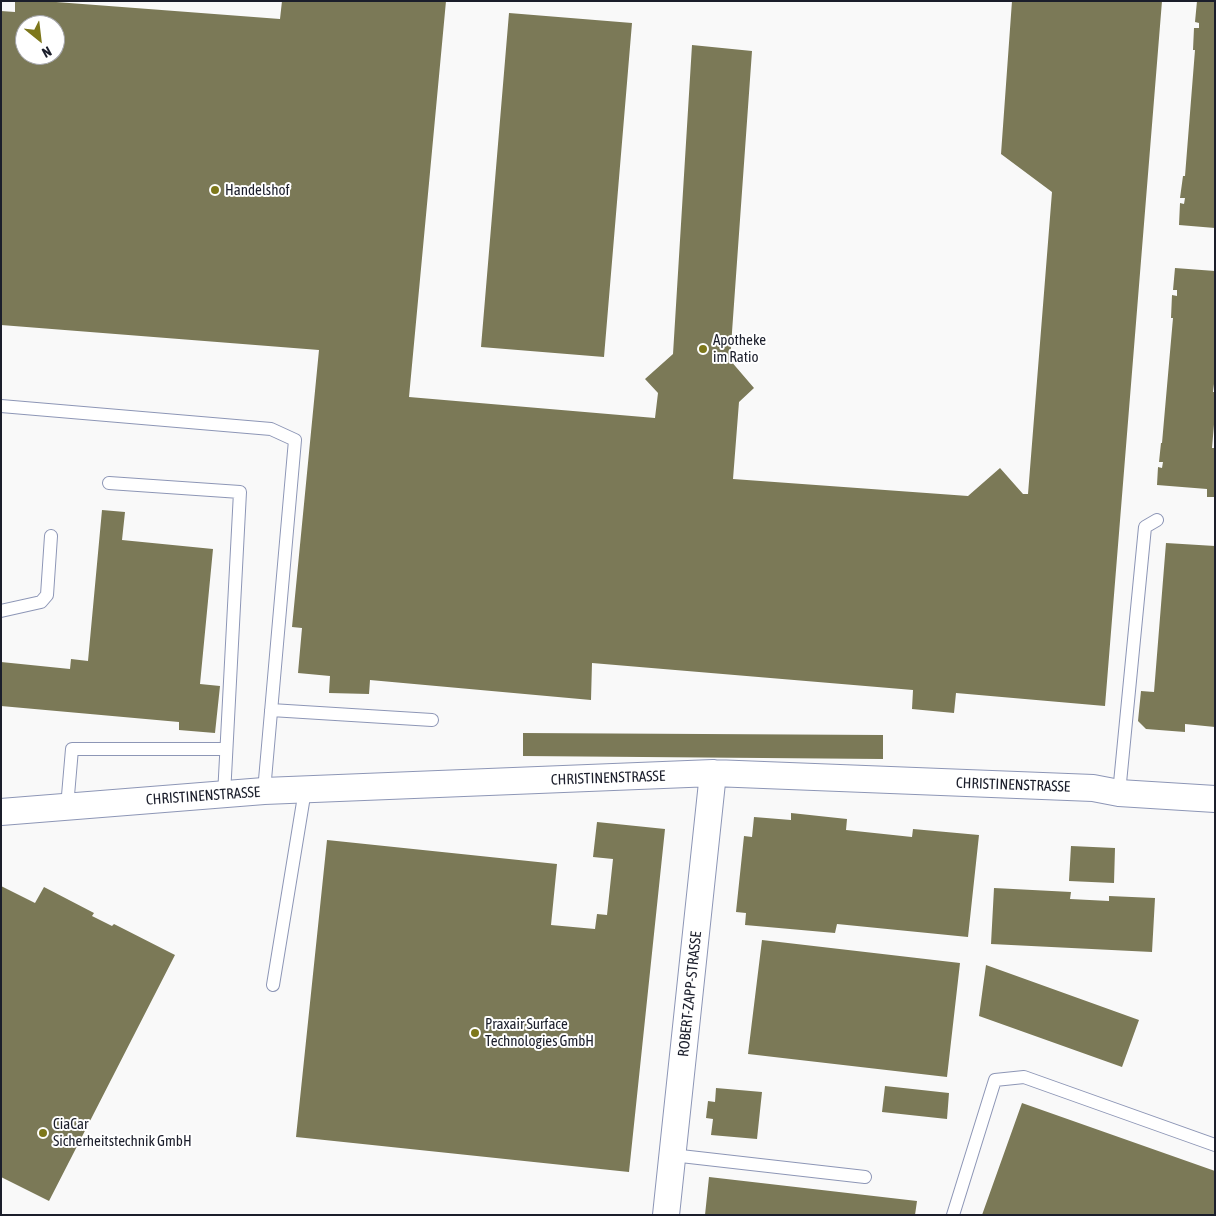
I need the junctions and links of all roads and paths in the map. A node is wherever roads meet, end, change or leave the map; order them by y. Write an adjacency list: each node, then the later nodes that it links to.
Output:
1 (1, 406): 6 (lane)
2 (109, 483): 8 (lane)
3 (1157, 520): 12 (lane)
4 (50, 536): 5 (lane)
5 (1, 611)
6 (271, 710): 7 (lane); 11 (lane)
7 (432, 720)
8 (226, 749): 13 (lane); 15 (lane)
9 (713, 773): 10 (street, CHRISTINENSTRASSE); 12 (street, CHRISTINENSTRASSE); 19 (street, ROBERT-ZAPP-STRASSE)
10 (305, 790): 11 (street, CHRISTINENSTRASSE); 17 (lane)
11 (264, 791): 13 (street, CHRISTINENSTRASSE)
12 (1119, 793): 14 (street, CHRISTINENSTRASSE)
13 (224, 795): 15 (street, CHRISTINENSTRASSE)
14 (1215, 799)
15 (67, 807): 16 (street, CHRISTINENSTRASSE)
16 (1, 812)
17 (273, 985)
18 (1215, 1145): 22 (lane)
19 (672, 1155): 20 (lane); 21 (street, ROBERT-ZAPP-STRASSE)
20 (865, 1177)
21 (666, 1215)
22 (953, 1215)

